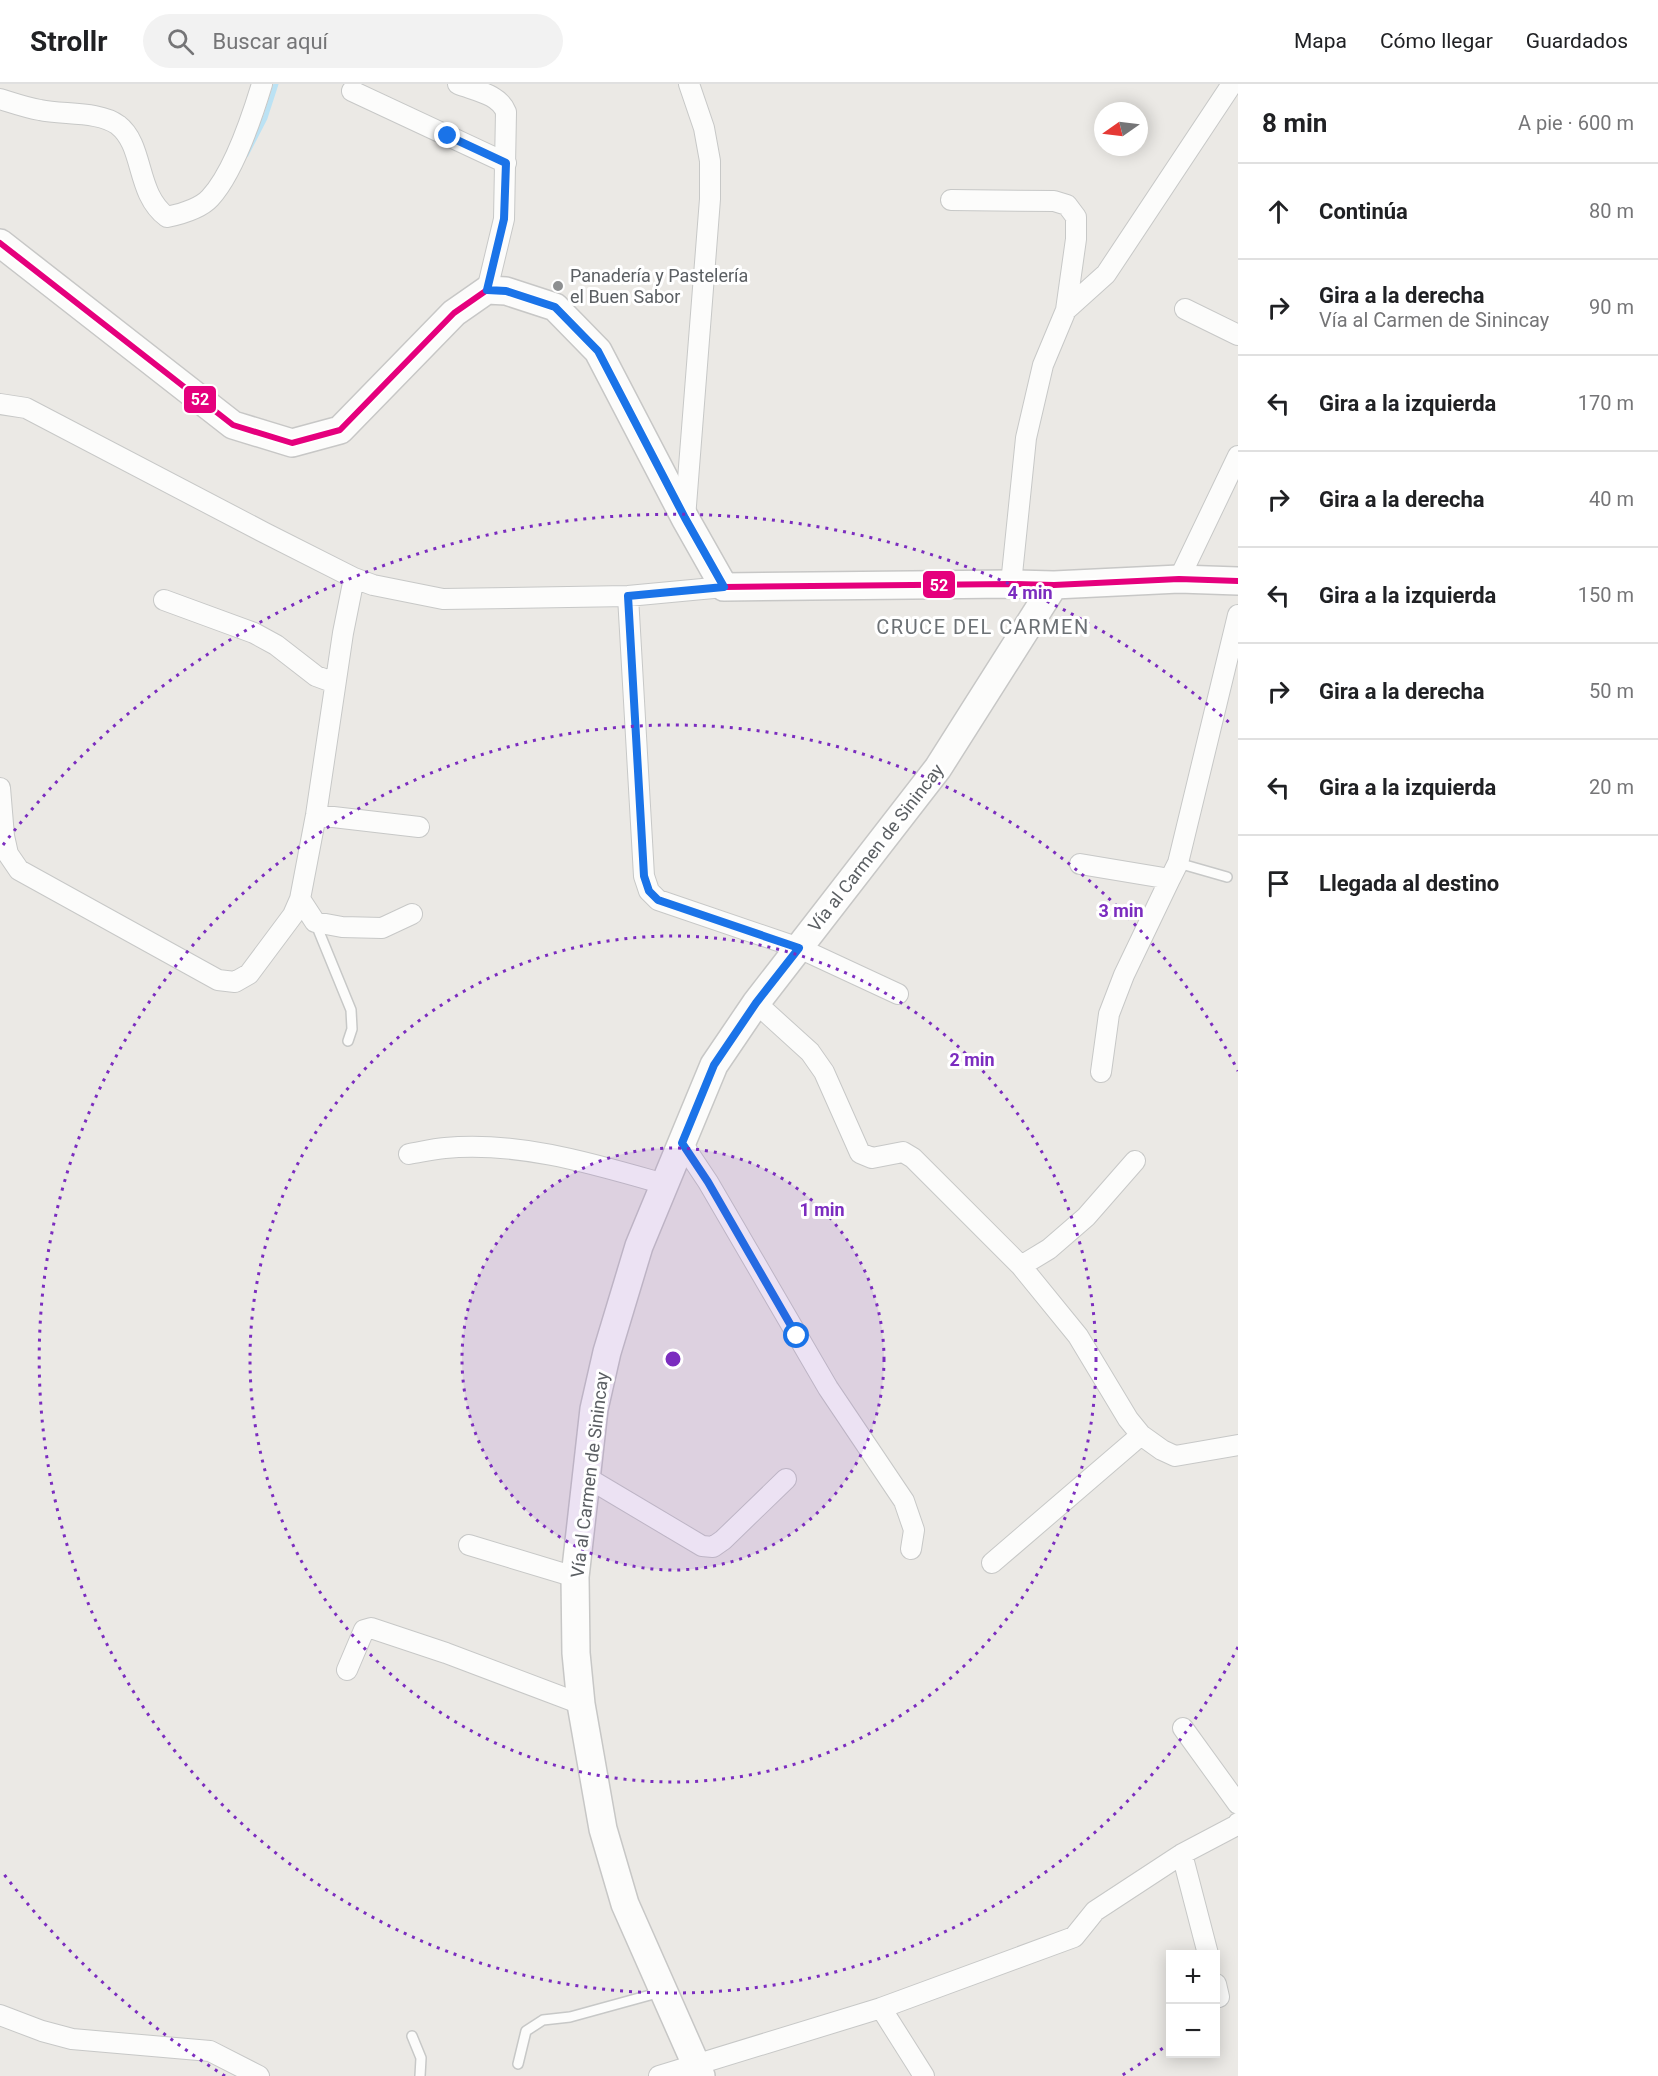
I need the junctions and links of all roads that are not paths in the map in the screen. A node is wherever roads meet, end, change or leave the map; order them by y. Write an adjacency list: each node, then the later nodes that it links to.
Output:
1 (262, 84): 6 (street)
2 (458, 84): 7 (street)
3 (689, 84): 16 (street)
4 (1232, 84): 12 (street)
5 (352, 91): 7 (street)
6 (0, 99)
7 (506, 163): 10 (street)
8 (951, 200): 12 (street)
9 (0, 243): 10 (street)
10 (487, 290): 16 (street)
11 (1185, 309): 13 (street)
12 (1066, 310): 20 (street)
13 (1238, 335)
14 (0, 404): 17 (street)
15 (1238, 456): 18 (street)
16 (685, 518): 22 (street)
17 (354, 578): 23 (street); 26 (street)
18 (1179, 579): 19 (street); 21 (street)
19 (1238, 581)
20 (1011, 584): 21 (street); 22 (street)
21 (1054, 585): 36 (street, Vía al Carmen de Sinincay)
22 (724, 587): 23 (street)
23 (628, 596): 36 (street)
24 (164, 600): 26 (street)
25 (1238, 615): 31 (street)
26 (335, 683): 28 (street)
27 (0, 788): 33 (street)
28 (316, 815): 29 (street); 33 (street)
29 (419, 827)
30 (1080, 864): 31 (street)
31 (1174, 871): 32 (lane); 40 (street)
32 (1227, 877)
33 (300, 899): 35 (street)
34 (412, 914): 35 (street)
35 (315, 922): 39 (lane)
36 (799, 948): 37 (street); 38 (street, Vía al Carmen de Sinincay)
37 (898, 994)
38 (756, 1003): 41 (street, Vía al Carmen de Sinincay); 45 (street)
39 (348, 1041)
40 (1101, 1072)
41 (682, 1143): 44 (street, Vía al Carmen de Sinincay); 51 (street)
42 (409, 1154): 44 (street)
43 (1135, 1161): 45 (street)
44 (664, 1184): 48 (street, Vía al Carmen de Sinincay)
45 (1021, 1266): 46 (street)
46 (1141, 1435): 47 (street); 52 (street)
47 (1238, 1445)
48 (586, 1477): 49 (street); 53 (street, Vía al Carmen de Sinincay)
49 (786, 1479)
50 (469, 1545): 53 (street)
51 (911, 1549)
52 (992, 1563)
53 (575, 1577): 55 (street, Vía al Carmen de Sinincay)
54 (347, 1670): 55 (street)
55 (581, 1704): 61 (street, Vía al Carmen de Sinincay)
56 (1183, 1728): 57 (street)
57 (1238, 1804)
58 (1238, 1823): 59 (street)
59 (1182, 1854): 60 (street); 62 (street)
60 (1207, 1950)
61 (663, 1991): 65 (lane); 66 (street, Vía al Carmen de Sinincay)
62 (881, 2008): 66 (street); 70 (street)
63 (0, 2014): 67 (street)
64 (412, 2036): 68 (lane)
65 (518, 2064)
66 (699, 2071): 69 (street)
67 (259, 2076)
68 (420, 2076)
69 (659, 2076)
70 (924, 2076)

